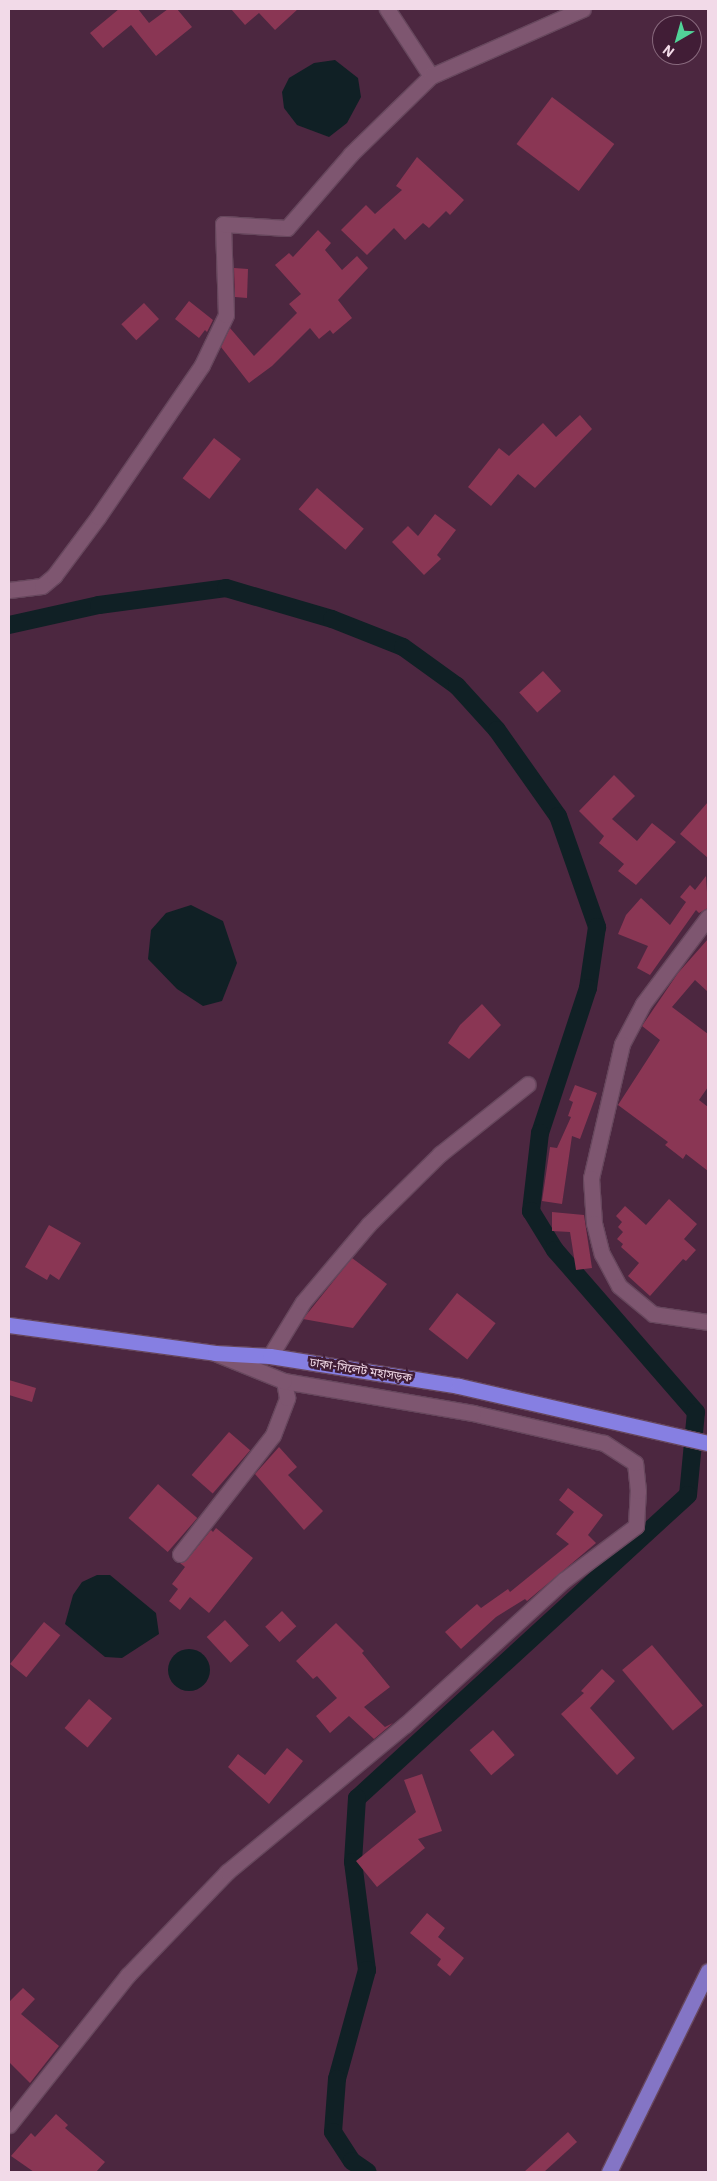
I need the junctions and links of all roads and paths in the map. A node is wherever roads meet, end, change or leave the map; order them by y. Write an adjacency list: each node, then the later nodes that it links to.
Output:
1 (387, 9): 3 (street)
2 (583, 9): 3 (street)
3 (432, 76): 4 (street)
4 (9, 590)
5 (708, 916): 7 (street)
6 (528, 1084): 10 (street)
7 (708, 1322)
8 (9, 1325): 9 (highway, ঢাকা-সিলেট মহাসড়ক)
9 (215, 1353): 10 (highway, ঢাকা-সিলেট মহাসড়ক); 11 (street)
10 (270, 1356): 12 (highway, ঢাকা-সিলেট মহাসড়ক)
11 (284, 1381): 13 (street); 15 (street)
12 (708, 1444)
13 (180, 1554)
14 (708, 1971): 16 (main road)
15 (9, 2125)
16 (609, 2172)

